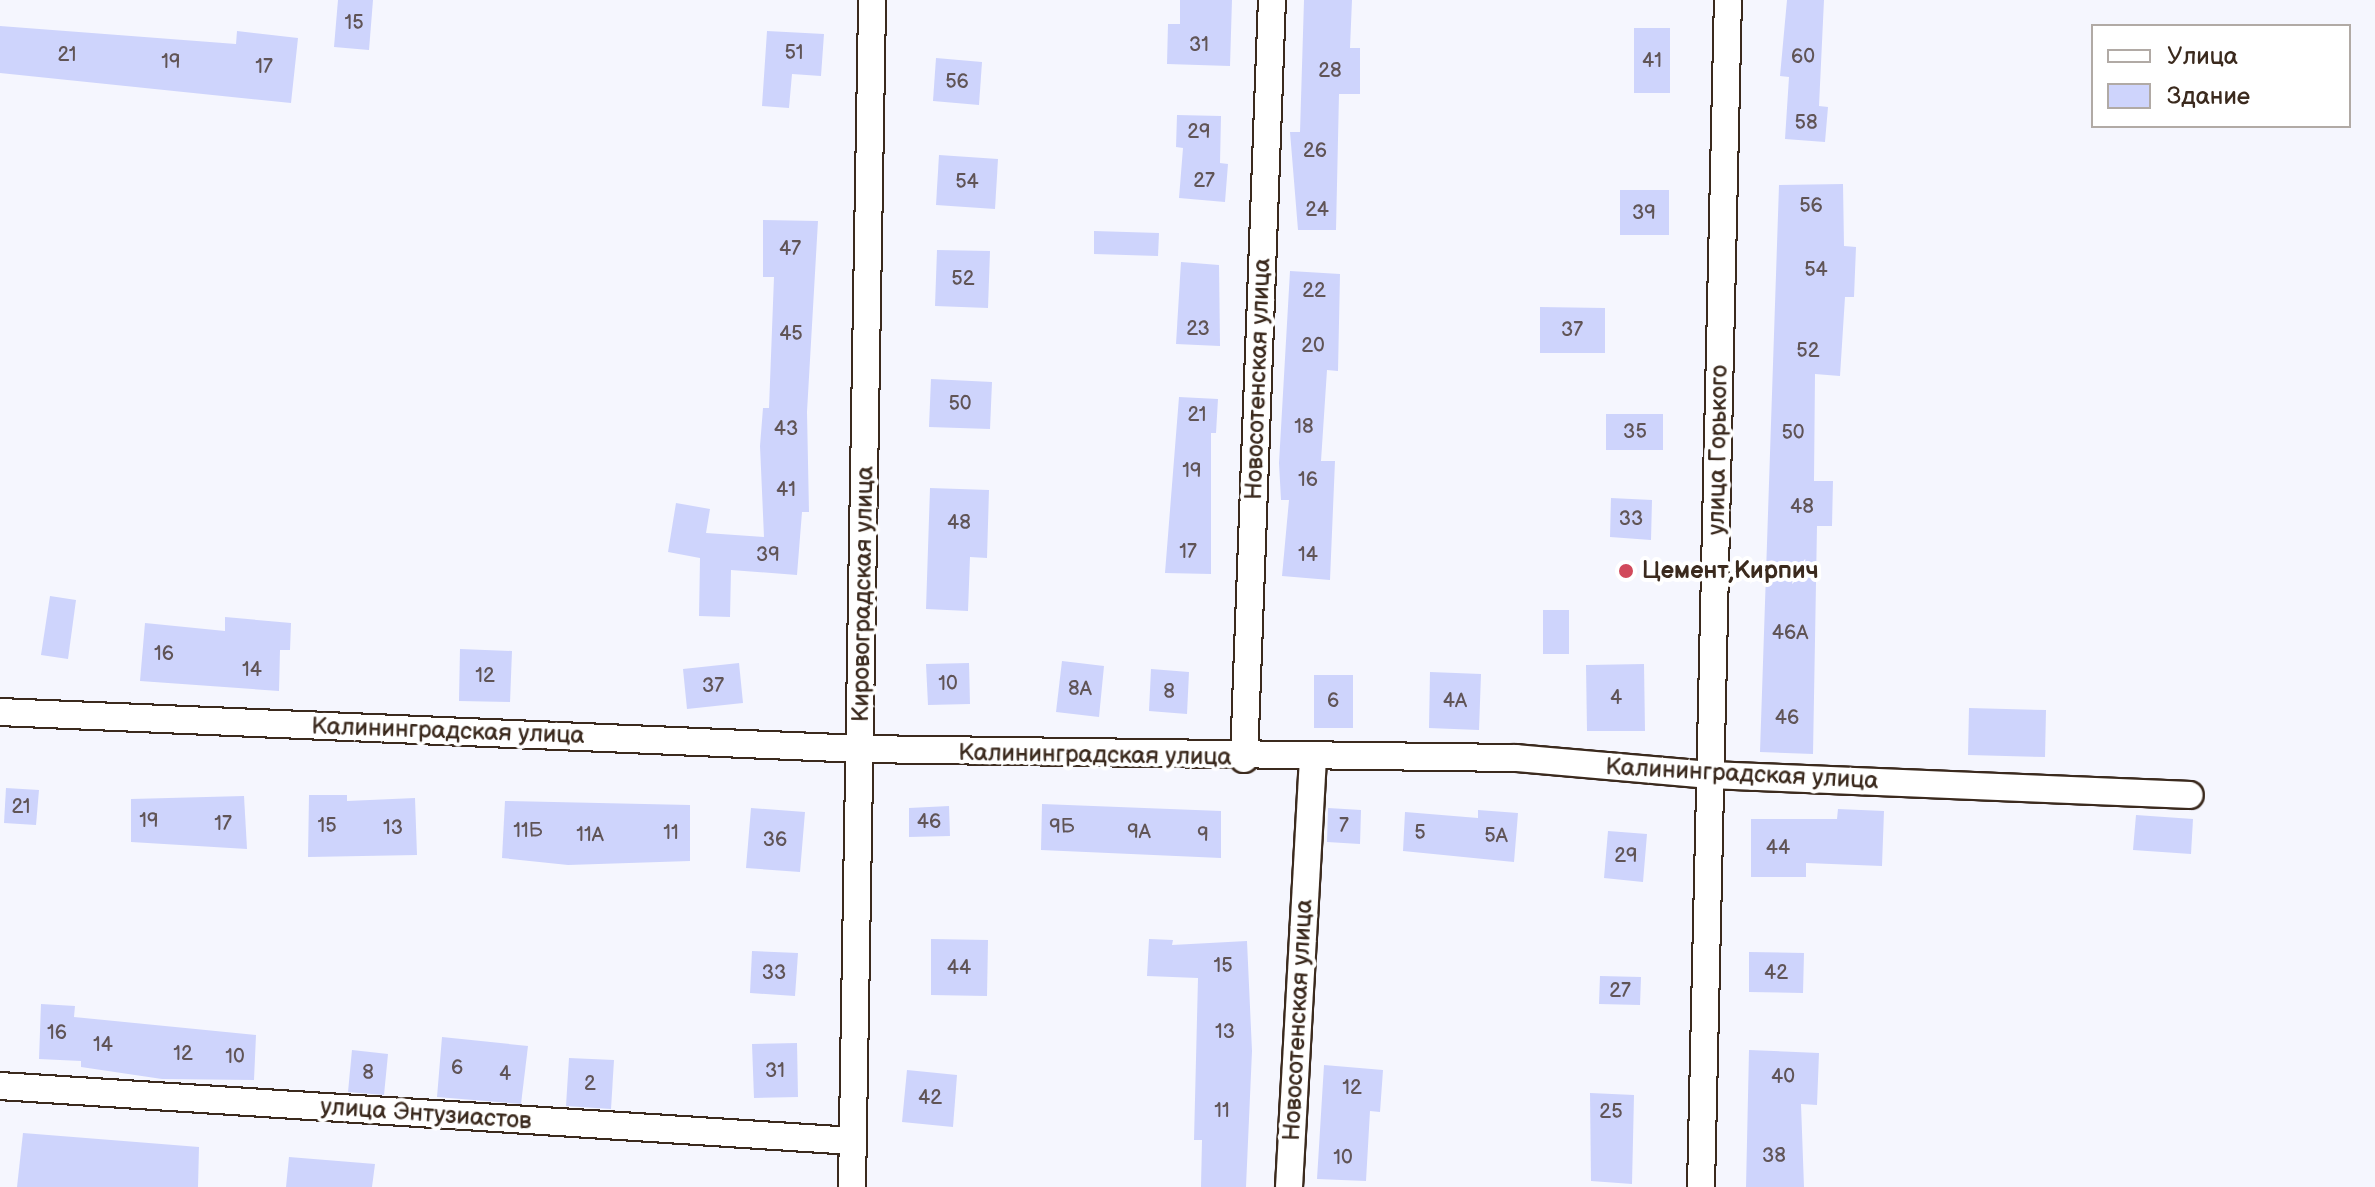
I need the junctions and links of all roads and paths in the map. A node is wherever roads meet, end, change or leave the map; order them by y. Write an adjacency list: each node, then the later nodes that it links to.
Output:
1 (872, 0): 5 (street, Кировоградская улица)
2 (1272, 0): 7 (street, Новосотенская улица)
3 (1728, 0): 8 (street, улица Горького)
4 (0, 712): 5 (street, Калининградская улица)
5 (860, 749): 7 (street, Калининградская улица); 11 (street, Кировоградская улица)
6 (1313, 758): 7 (street, Калининградская улица); 8 (street, Калининградская улица); 13 (street, Новосотенская улица)
7 (1244, 759)
8 (1711, 775): 9 (street, Калининградская улица); 14 (street, улица Горького)
9 (2190, 795)
10 (0, 1086): 11 (street, улица Энтузиастов)
11 (852, 1141): 12 (street, Кировоградская улица)
12 (852, 1187)
13 (1289, 1187)
14 (1701, 1187)

